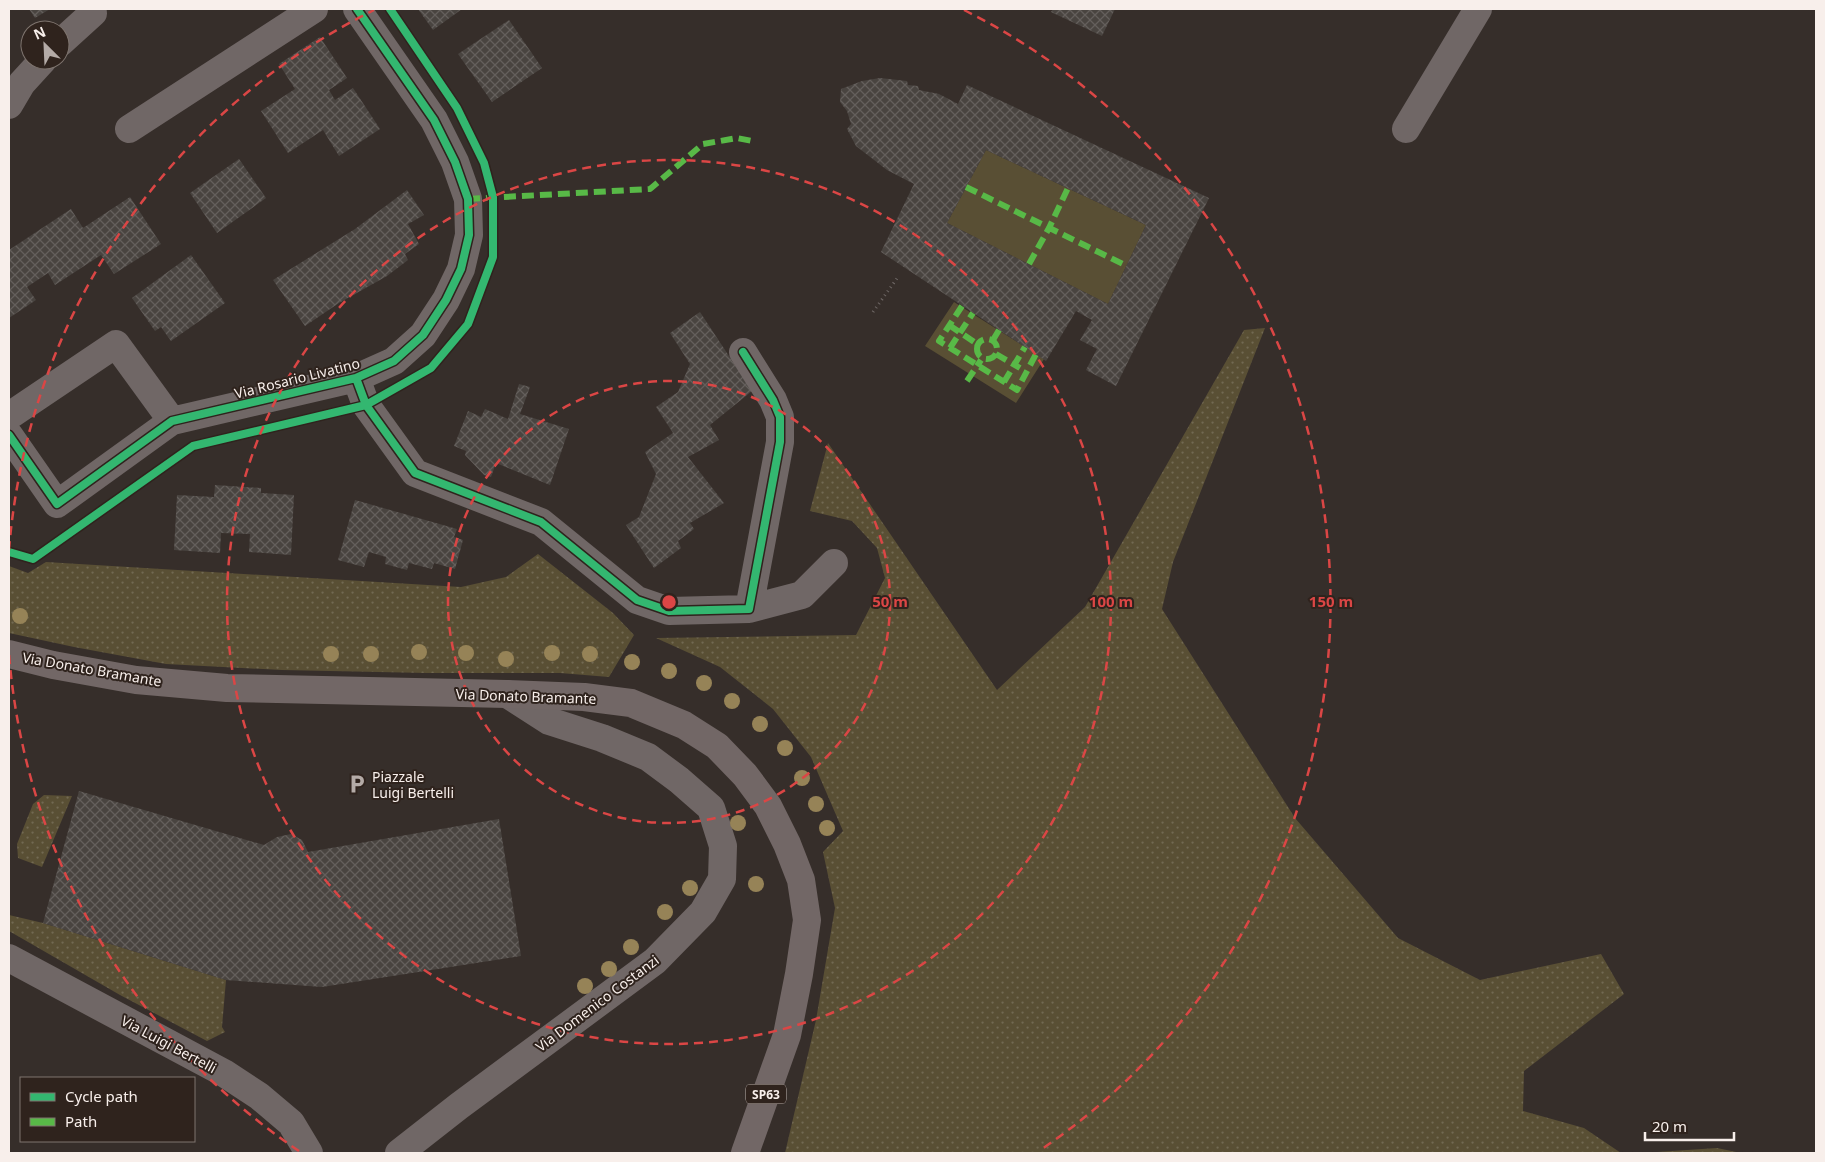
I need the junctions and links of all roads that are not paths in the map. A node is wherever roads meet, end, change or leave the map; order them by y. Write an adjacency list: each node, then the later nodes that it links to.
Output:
1 (314, 9): 8 (street)
2 (357, 9): 11 (street, Via Rosario Livatino)
3 (1478, 9): 9 (street)
4 (93, 13): 5 (street)
5 (70, 34)
6 (34, 70): 7 (street)
7 (9, 105)
8 (129, 128)
9 (1406, 129)
10 (743, 352): 16 (street)
11 (356, 378): 13 (street, Via Rosario Livatino); 16 (street)
12 (9, 416): 13 (street)
13 (172, 421): 14 (street, Via Rosario Livatino)
14 (9, 436)
15 (834, 562): 16 (street)
16 (749, 609)
17 (9, 654): 18 (main road, Via Donato Bramante)
18 (507, 694): 21 (street, Via Domenico Costanzi); 22 (main road, Via Donato Bramante / SP63)
19 (9, 958): 20 (street, Via Luigi Bertelli)
20 (309, 1153)
21 (399, 1153)
22 (745, 1153)

